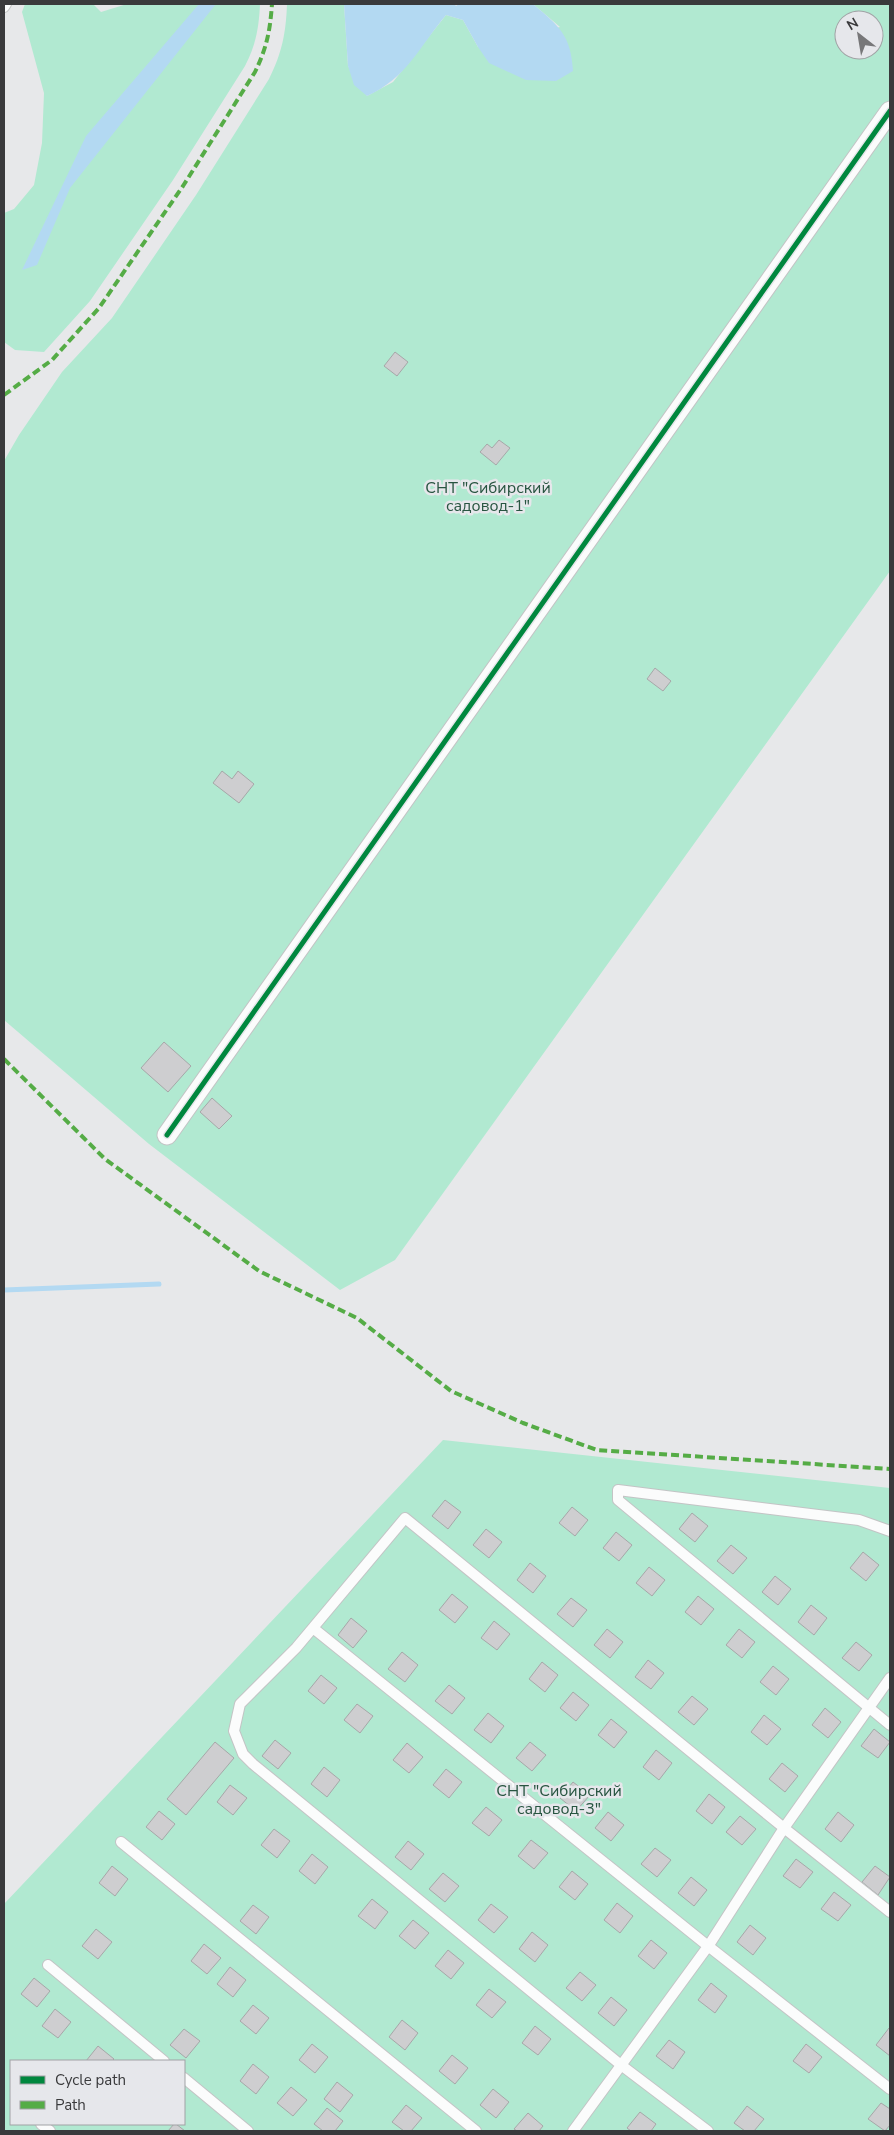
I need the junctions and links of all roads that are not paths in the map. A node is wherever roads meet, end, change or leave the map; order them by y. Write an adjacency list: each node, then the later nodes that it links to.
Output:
1 (6, 4): 2 (lane)
2 (4, 7)
3 (890, 111): 4 (street)
4 (167, 1135)
5 (890, 1530): 8 (lane)
6 (313, 1628): 10 (lane); 13 (lane); 16 (lane)
7 (890, 1678): 8 (lane)
8 (870, 1709): 9 (lane); 10 (lane)
9 (890, 1725)
10 (784, 1828): 12 (lane); 13 (lane)
11 (121, 1842): 20 (lane)
12 (890, 1912)
13 (709, 1945): 16 (lane); 18 (lane)
14 (48, 1965): 15 (lane)
15 (163, 2060)
16 (621, 2065): 21 (lane); 22 (lane)
17 (185, 2079): 19 (lane)
18 (890, 2089)
19 (248, 2131)
20 (476, 2131)
21 (573, 2131)
22 (708, 2131)

